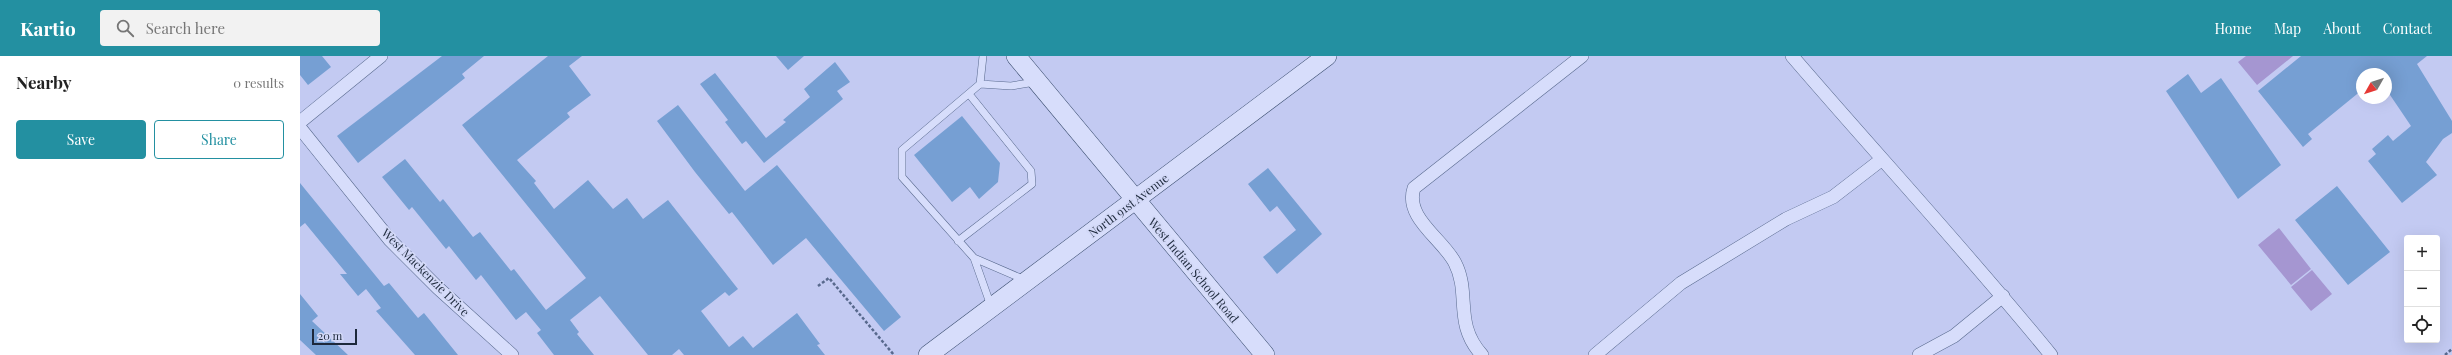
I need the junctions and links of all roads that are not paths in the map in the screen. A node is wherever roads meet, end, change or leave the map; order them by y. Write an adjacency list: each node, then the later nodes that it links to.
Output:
1 (381, 56): 10 (street)
2 (983, 56): 8 (lane)
3 (1016, 56): 7 (main road, West Indian School Road)
4 (1327, 56): 13 (main road, North 91st Avenue)
5 (1582, 56): 22 (street)
6 (1792, 56): 12 (street)
7 (1038, 82): 8 (lane); 13 (main road, West Indian School Road)
8 (980, 84): 9 (lane)
9 (969, 94): 14 (lane); 14 (lane)
10 (300, 122)
11 (300, 128): 19 (street, West Mackenzie Drive)
12 (1881, 160): 17 (street); 23 (street)
13 (1136, 200): 16 (main road, North 91st Avenue); 21 (main road, West Indian School Road)
14 (958, 241): 15 (lane)
15 (974, 258): 16 (lane); 18 (lane)
16 (1027, 280): 18 (main road, North 91st Avenue)
17 (2003, 296): 24 (street); 25 (street)
18 (991, 306): 20 (main road, North 91st Avenue)
19 (512, 355)
20 (928, 355)
21 (1265, 355)
22 (1482, 355)
23 (1595, 355)
24 (1919, 355)
25 (2051, 355)

